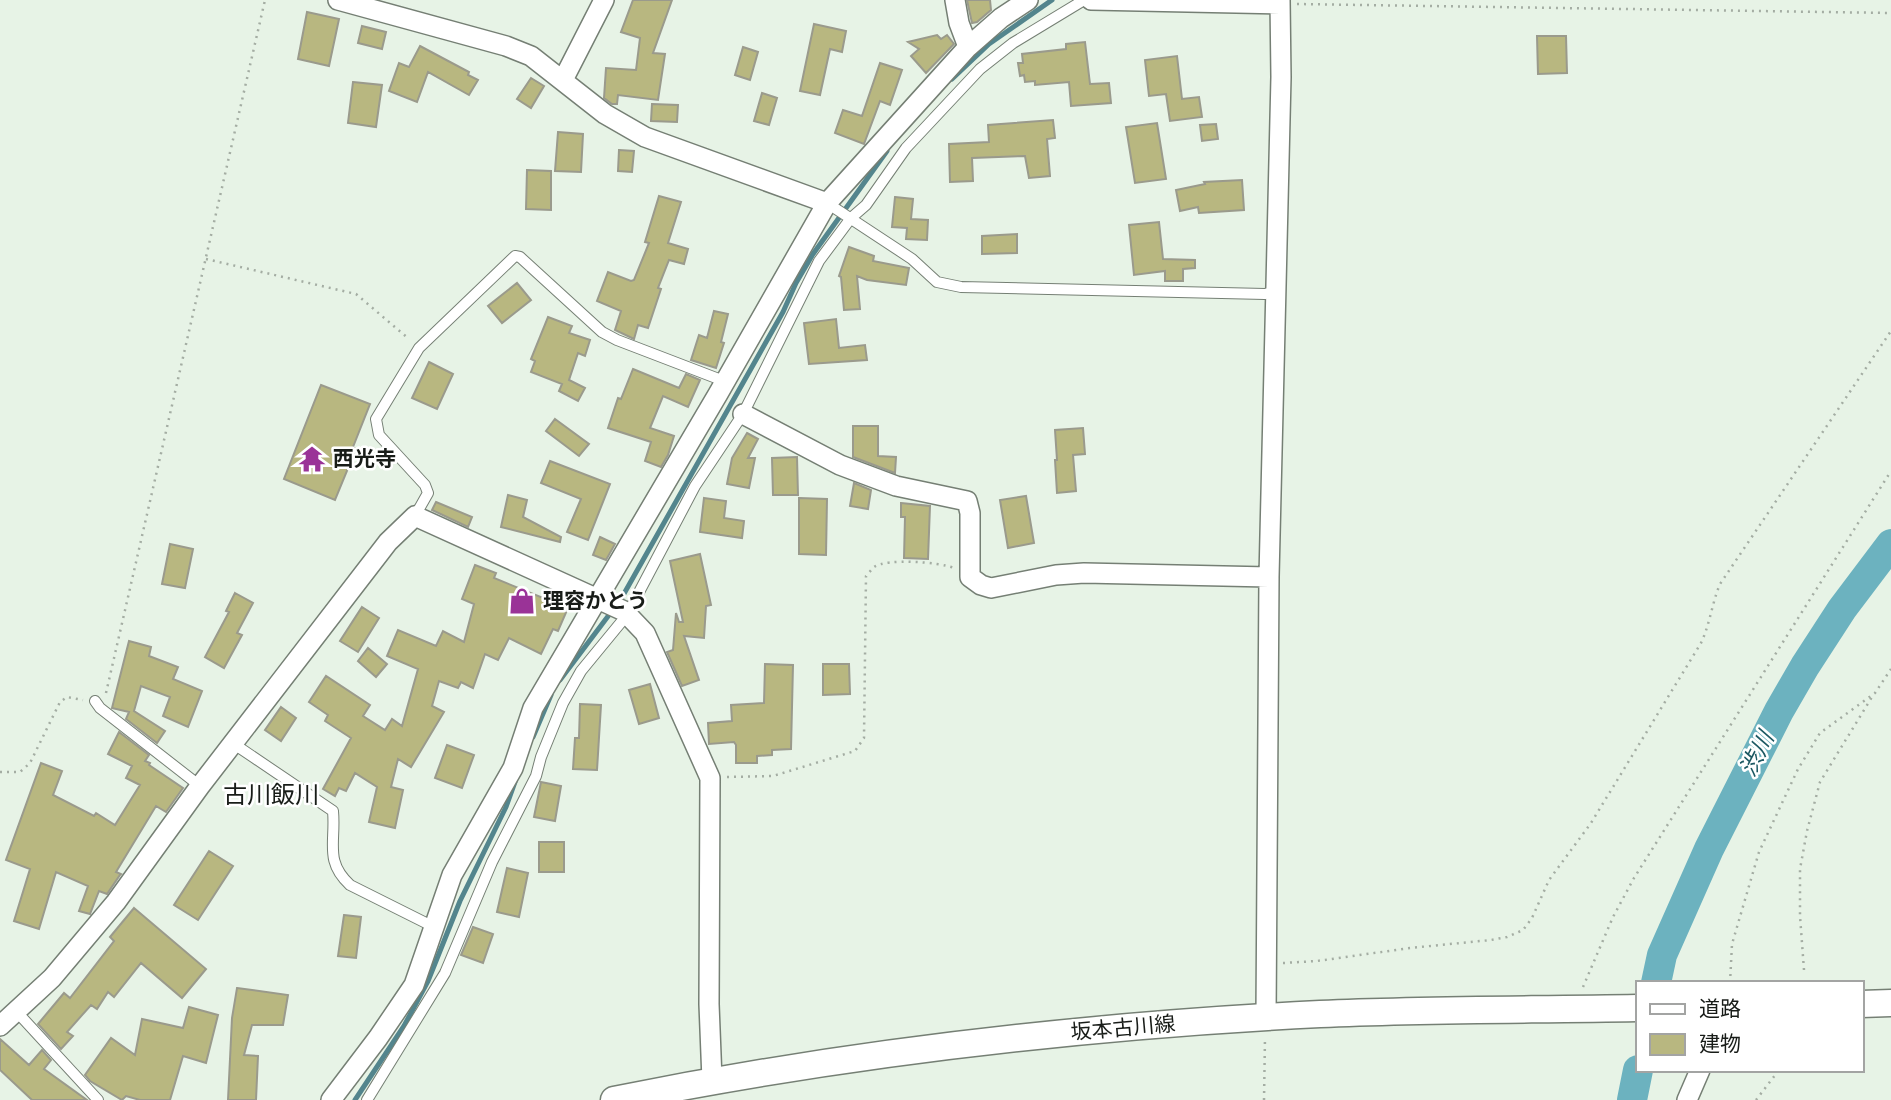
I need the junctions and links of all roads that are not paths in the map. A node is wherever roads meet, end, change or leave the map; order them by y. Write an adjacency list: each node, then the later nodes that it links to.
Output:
1 (338, 0): 9 (street)
2 (604, 0): 9 (street)
3 (955, 0): 8 (street)
4 (1028, 0): 8 (street)
5 (1084, 0): 11 (lane)
6 (1091, 0): 7 (street)
7 (1280, 2): 12 (street)
8 (968, 47): 10 (street)
9 (563, 80): 10 (street)
10 (830, 205): 11 (lane); 13 (street)
11 (850, 218): 12 (lane); 14 (lane)
12 (1276, 291): 16 (street)
13 (724, 382): 15 (lane); 17 (street)
14 (743, 414): 16 (street); 18 (lane)
15 (415, 516): 17 (street); 20 (street)
16 (1269, 577): 27 (street)
17 (598, 599): 18 (street); 22 (street)
18 (626, 613): 30 (street); 33 (lane)
19 (95, 701): 21 (lane)
20 (234, 744): 21 (street); 22 (lane)
21 (200, 786): 26 (street)
22 (434, 927): 32 (street)
23 (1863, 1003): 24 (main road)
24 (1891, 1003)
25 (1636, 1009): 27 (main road, 坂本古川線)
26 (15, 1010): 28 (street); 31 (lane)
27 (1266, 1017): 30 (main road, 坂本古川線)
28 (0, 1026)
29 (1699, 1072): 35 (street)
30 (712, 1080): 34 (main road, 坂本古川線)
31 (98, 1100)
32 (331, 1100)
33 (368, 1100)
34 (614, 1100)
35 (1687, 1100)

